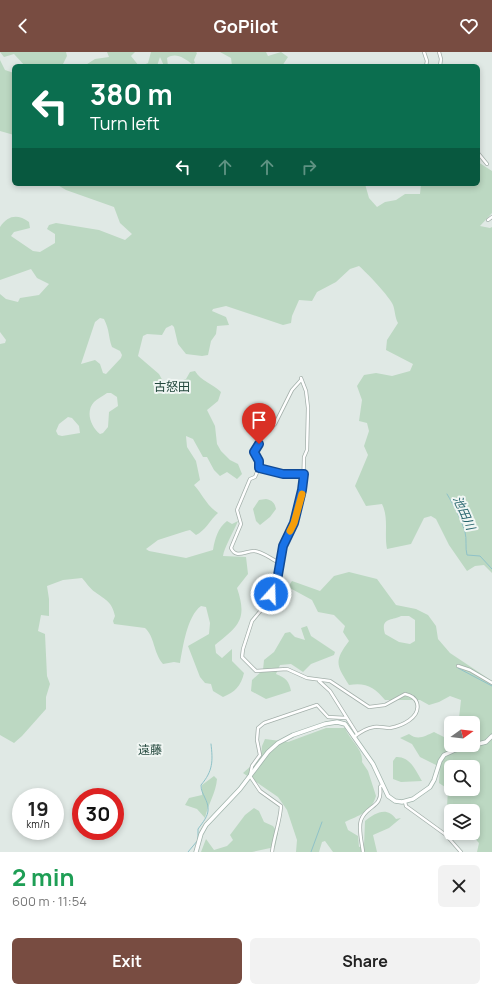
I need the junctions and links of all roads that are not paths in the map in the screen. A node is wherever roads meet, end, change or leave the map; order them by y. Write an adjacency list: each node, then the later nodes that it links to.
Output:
1 (424, 52): 3 (street)
2 (439, 52): 4 (street)
3 (426, 64)
4 (440, 64)
5 (480, 155): 6 (street)
6 (487, 164)
7 (492, 217): 8 (street)
8 (488, 220)
9 (259, 468): 10 (street); 10 (street); 11 (street)
10 (304, 474): 11 (street)
11 (280, 563): 13 (street)
12 (458, 666): 14 (street)
13 (319, 680): 15 (street); 16 (street)
14 (492, 683)
15 (346, 718): 16 (street); 18 (street)
16 (356, 736): 18 (street); 19 (street)
17 (492, 736): 20 (street)
18 (250, 776): 21 (street); 22 (street)
19 (382, 785): 20 (street); 23 (street)
20 (405, 802): 24 (street)
21 (196, 852)
22 (272, 852)
23 (363, 852)
24 (462, 852)

